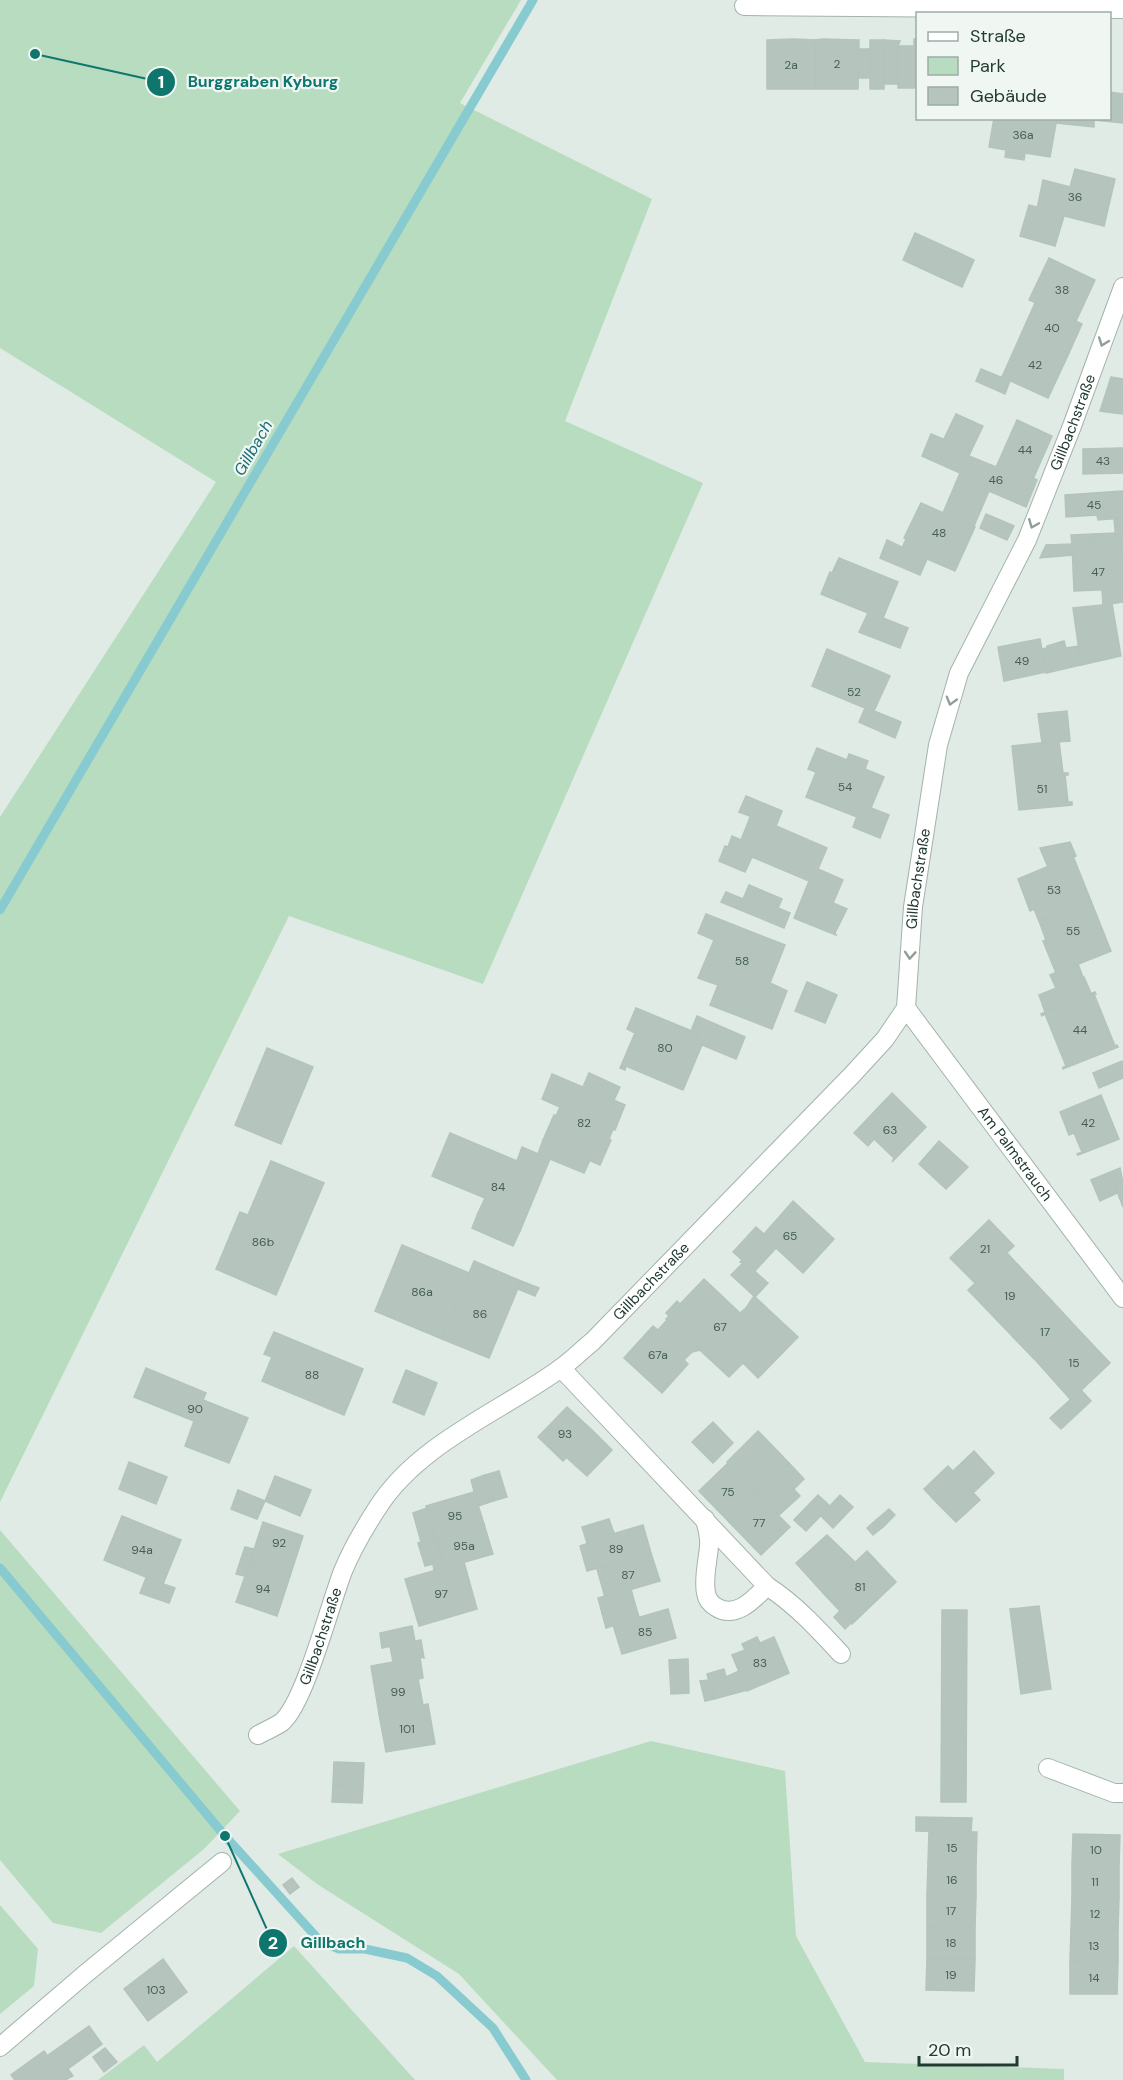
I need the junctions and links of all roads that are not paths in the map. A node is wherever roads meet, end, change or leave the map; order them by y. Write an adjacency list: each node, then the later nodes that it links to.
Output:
1 (744, 6): 2 (street)
2 (1123, 9)
3 (1123, 287): 4 (street, Gillbachstraße, one-way to 4)
4 (906, 1008): 5 (street, Am Palmstrauch); 6 (street, Gillbachstraße)
5 (1123, 1298)
6 (561, 1368): 7 (street); 10 (street, Gillbachstraße)
7 (705, 1518): 8 (street); 8 (street)
8 (767, 1586): 9 (street)
9 (841, 1654)
10 (258, 1735)
11 (1048, 1768): 12 (street)
12 (1123, 1793)
13 (222, 1862): 14 (street)
14 (0, 2047)

